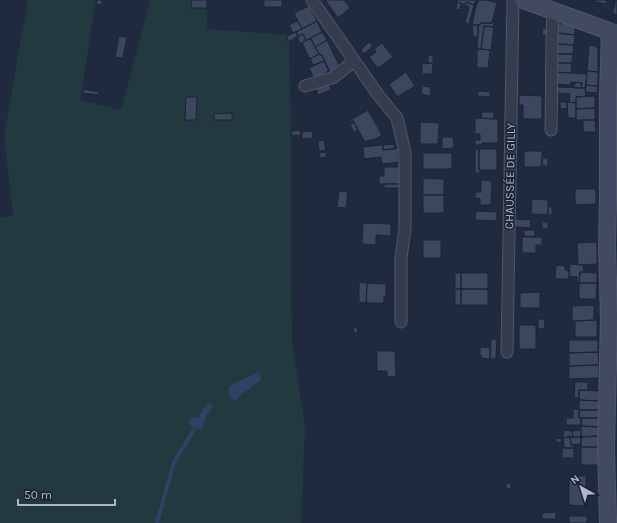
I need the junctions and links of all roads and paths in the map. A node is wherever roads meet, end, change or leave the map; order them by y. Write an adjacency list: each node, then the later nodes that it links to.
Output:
1 (312, 0): 6 (street)
2 (513, 0): 10 (street, CHAUSSÉE DE GILLY)
3 (523, 0): 4 (street)
4 (553, 11): 5 (street); 8 (street)
5 (613, 33): 11 (street)
6 (354, 61): 7 (street); 9 (street)
7 (305, 86)
8 (551, 130)
9 (401, 322)
10 (507, 352)
11 (608, 523)

